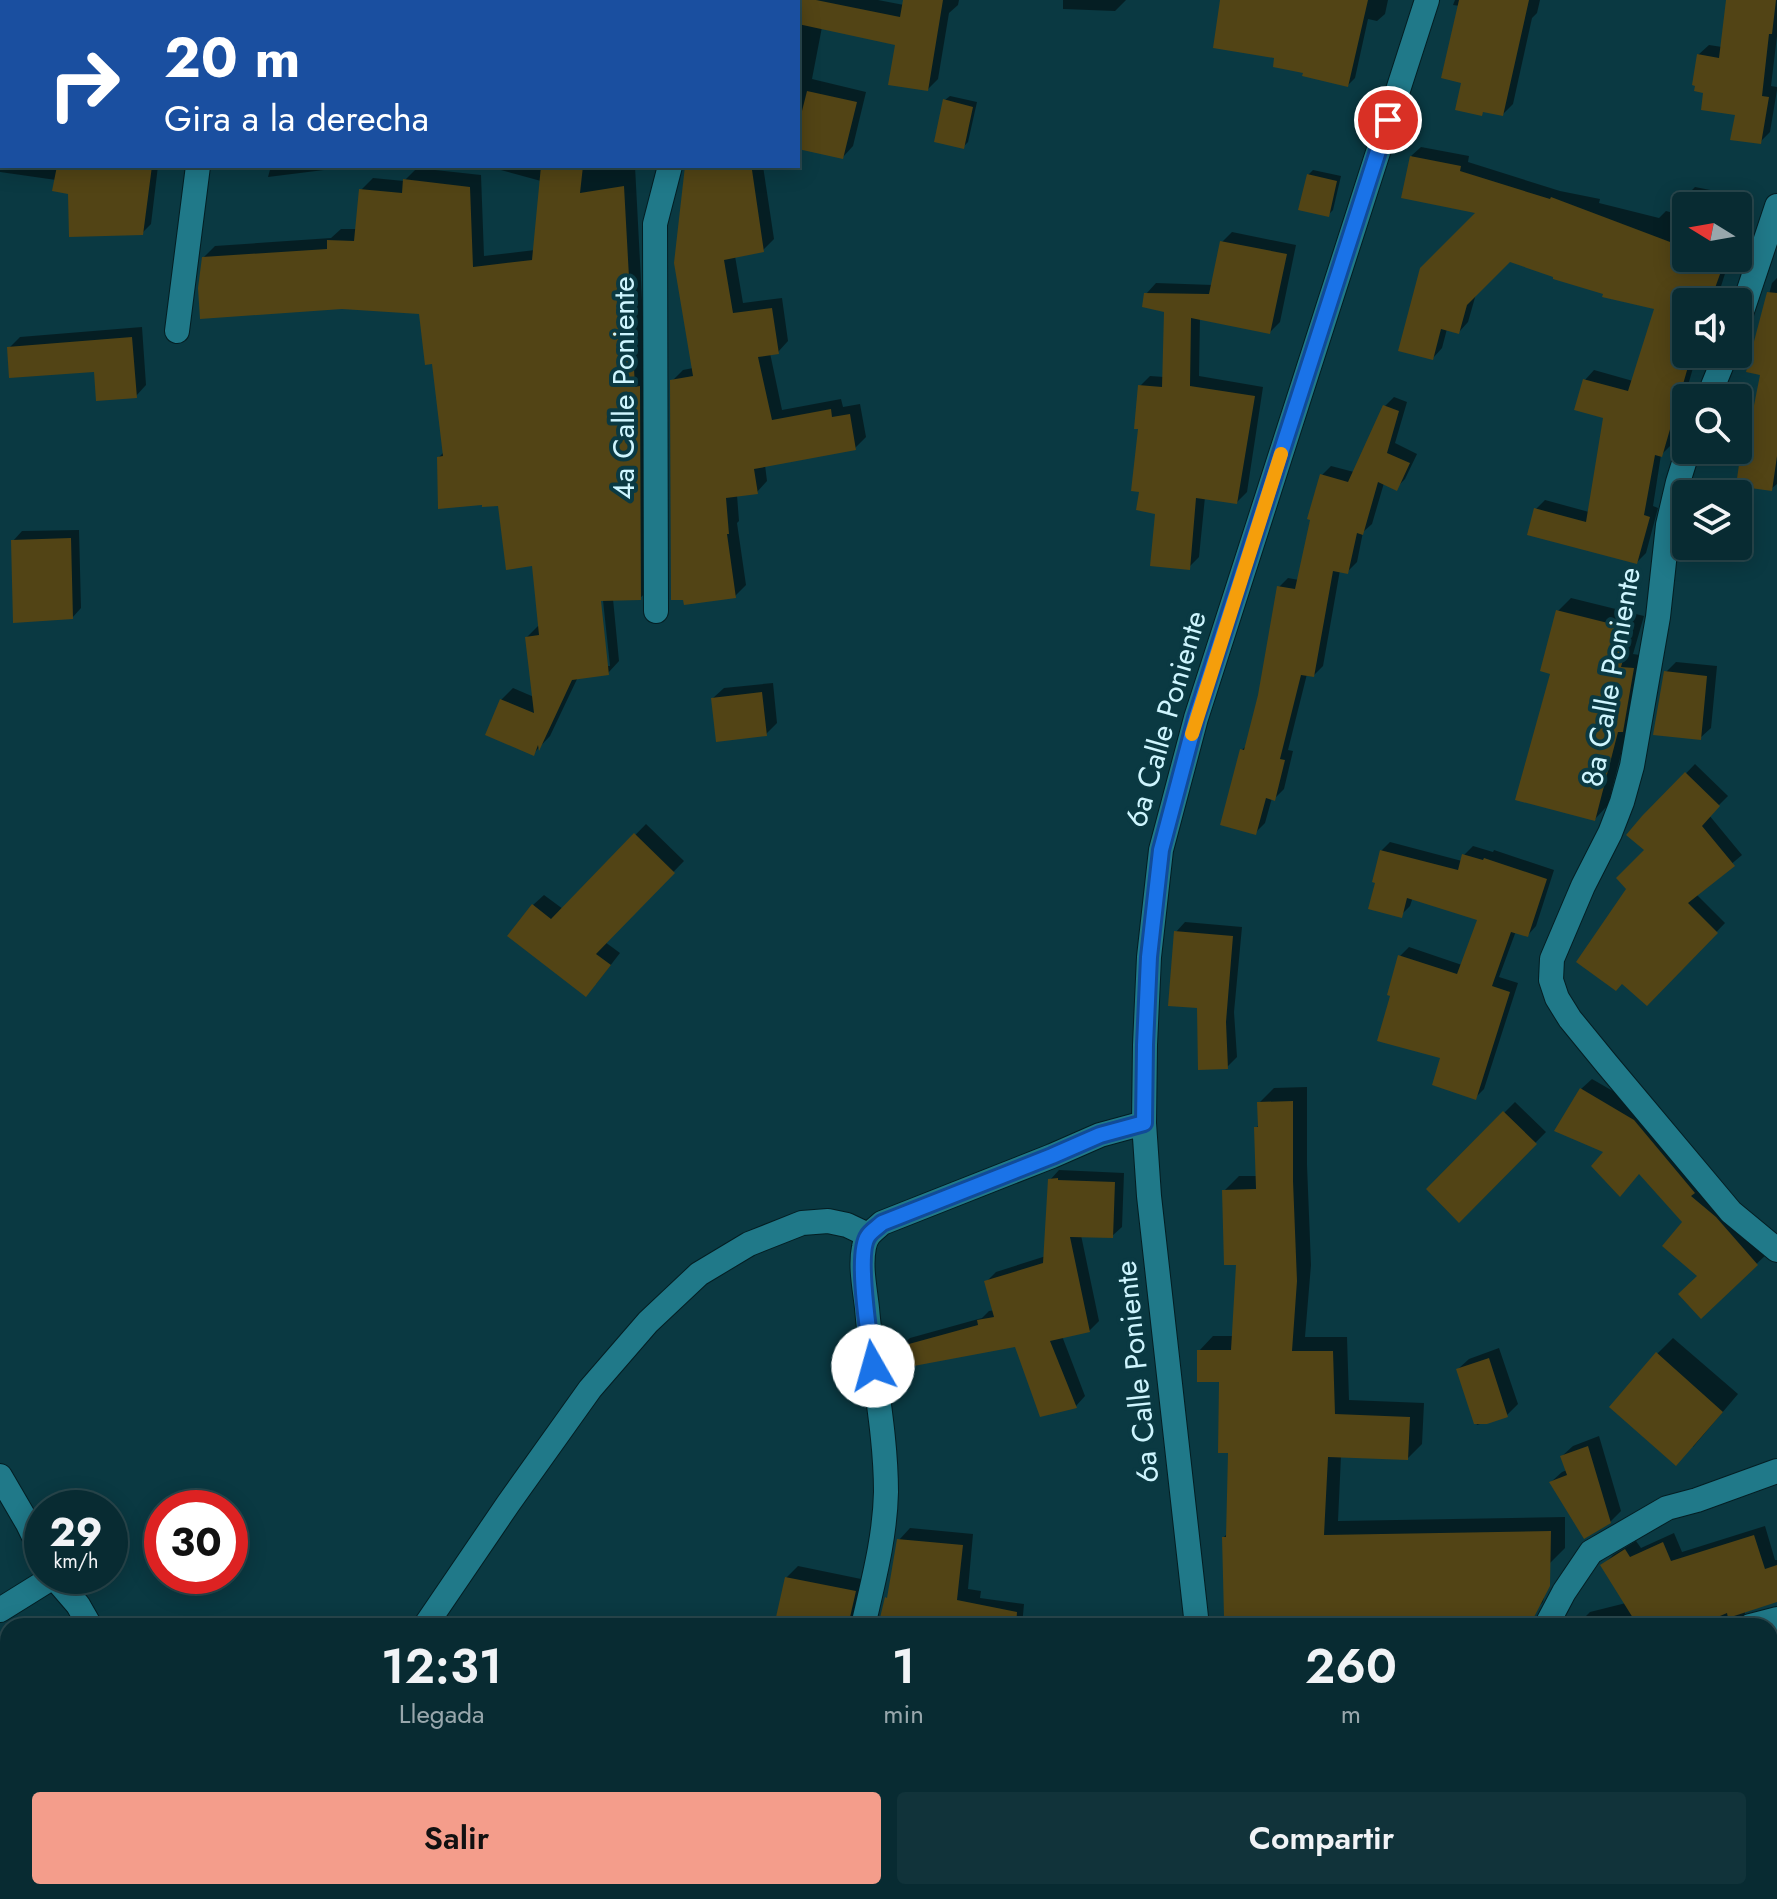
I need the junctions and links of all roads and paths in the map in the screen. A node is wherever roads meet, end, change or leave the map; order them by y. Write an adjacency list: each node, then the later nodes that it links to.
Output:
1 (1427, 0): 9 (street, 6a Calle Poniente)
2 (198, 168): 6 (street)
3 (669, 168): 8 (street, 4a Calle Poniente)
4 (1777, 206): 5 (street)
5 (1750, 288)
6 (177, 331)
7 (1684, 464): 11 (street, 8a Calle Poniente)
8 (656, 611)
9 (1144, 1123): 10 (street); 21 (street, 6a Calle Poniente)
10 (868, 1235): 19 (street); 20 (street)
11 (1777, 1250)
12 (1777, 1471): 22 (street)
13 (0, 1476): 14 (street)
14 (24, 1517)
15 (25, 1594): 17 (street)
16 (69, 1594): 18 (street)
17 (0, 1610)
18 (85, 1618)
19 (430, 1618)
20 (865, 1618)
21 (1196, 1618)
22 (1550, 1618)

